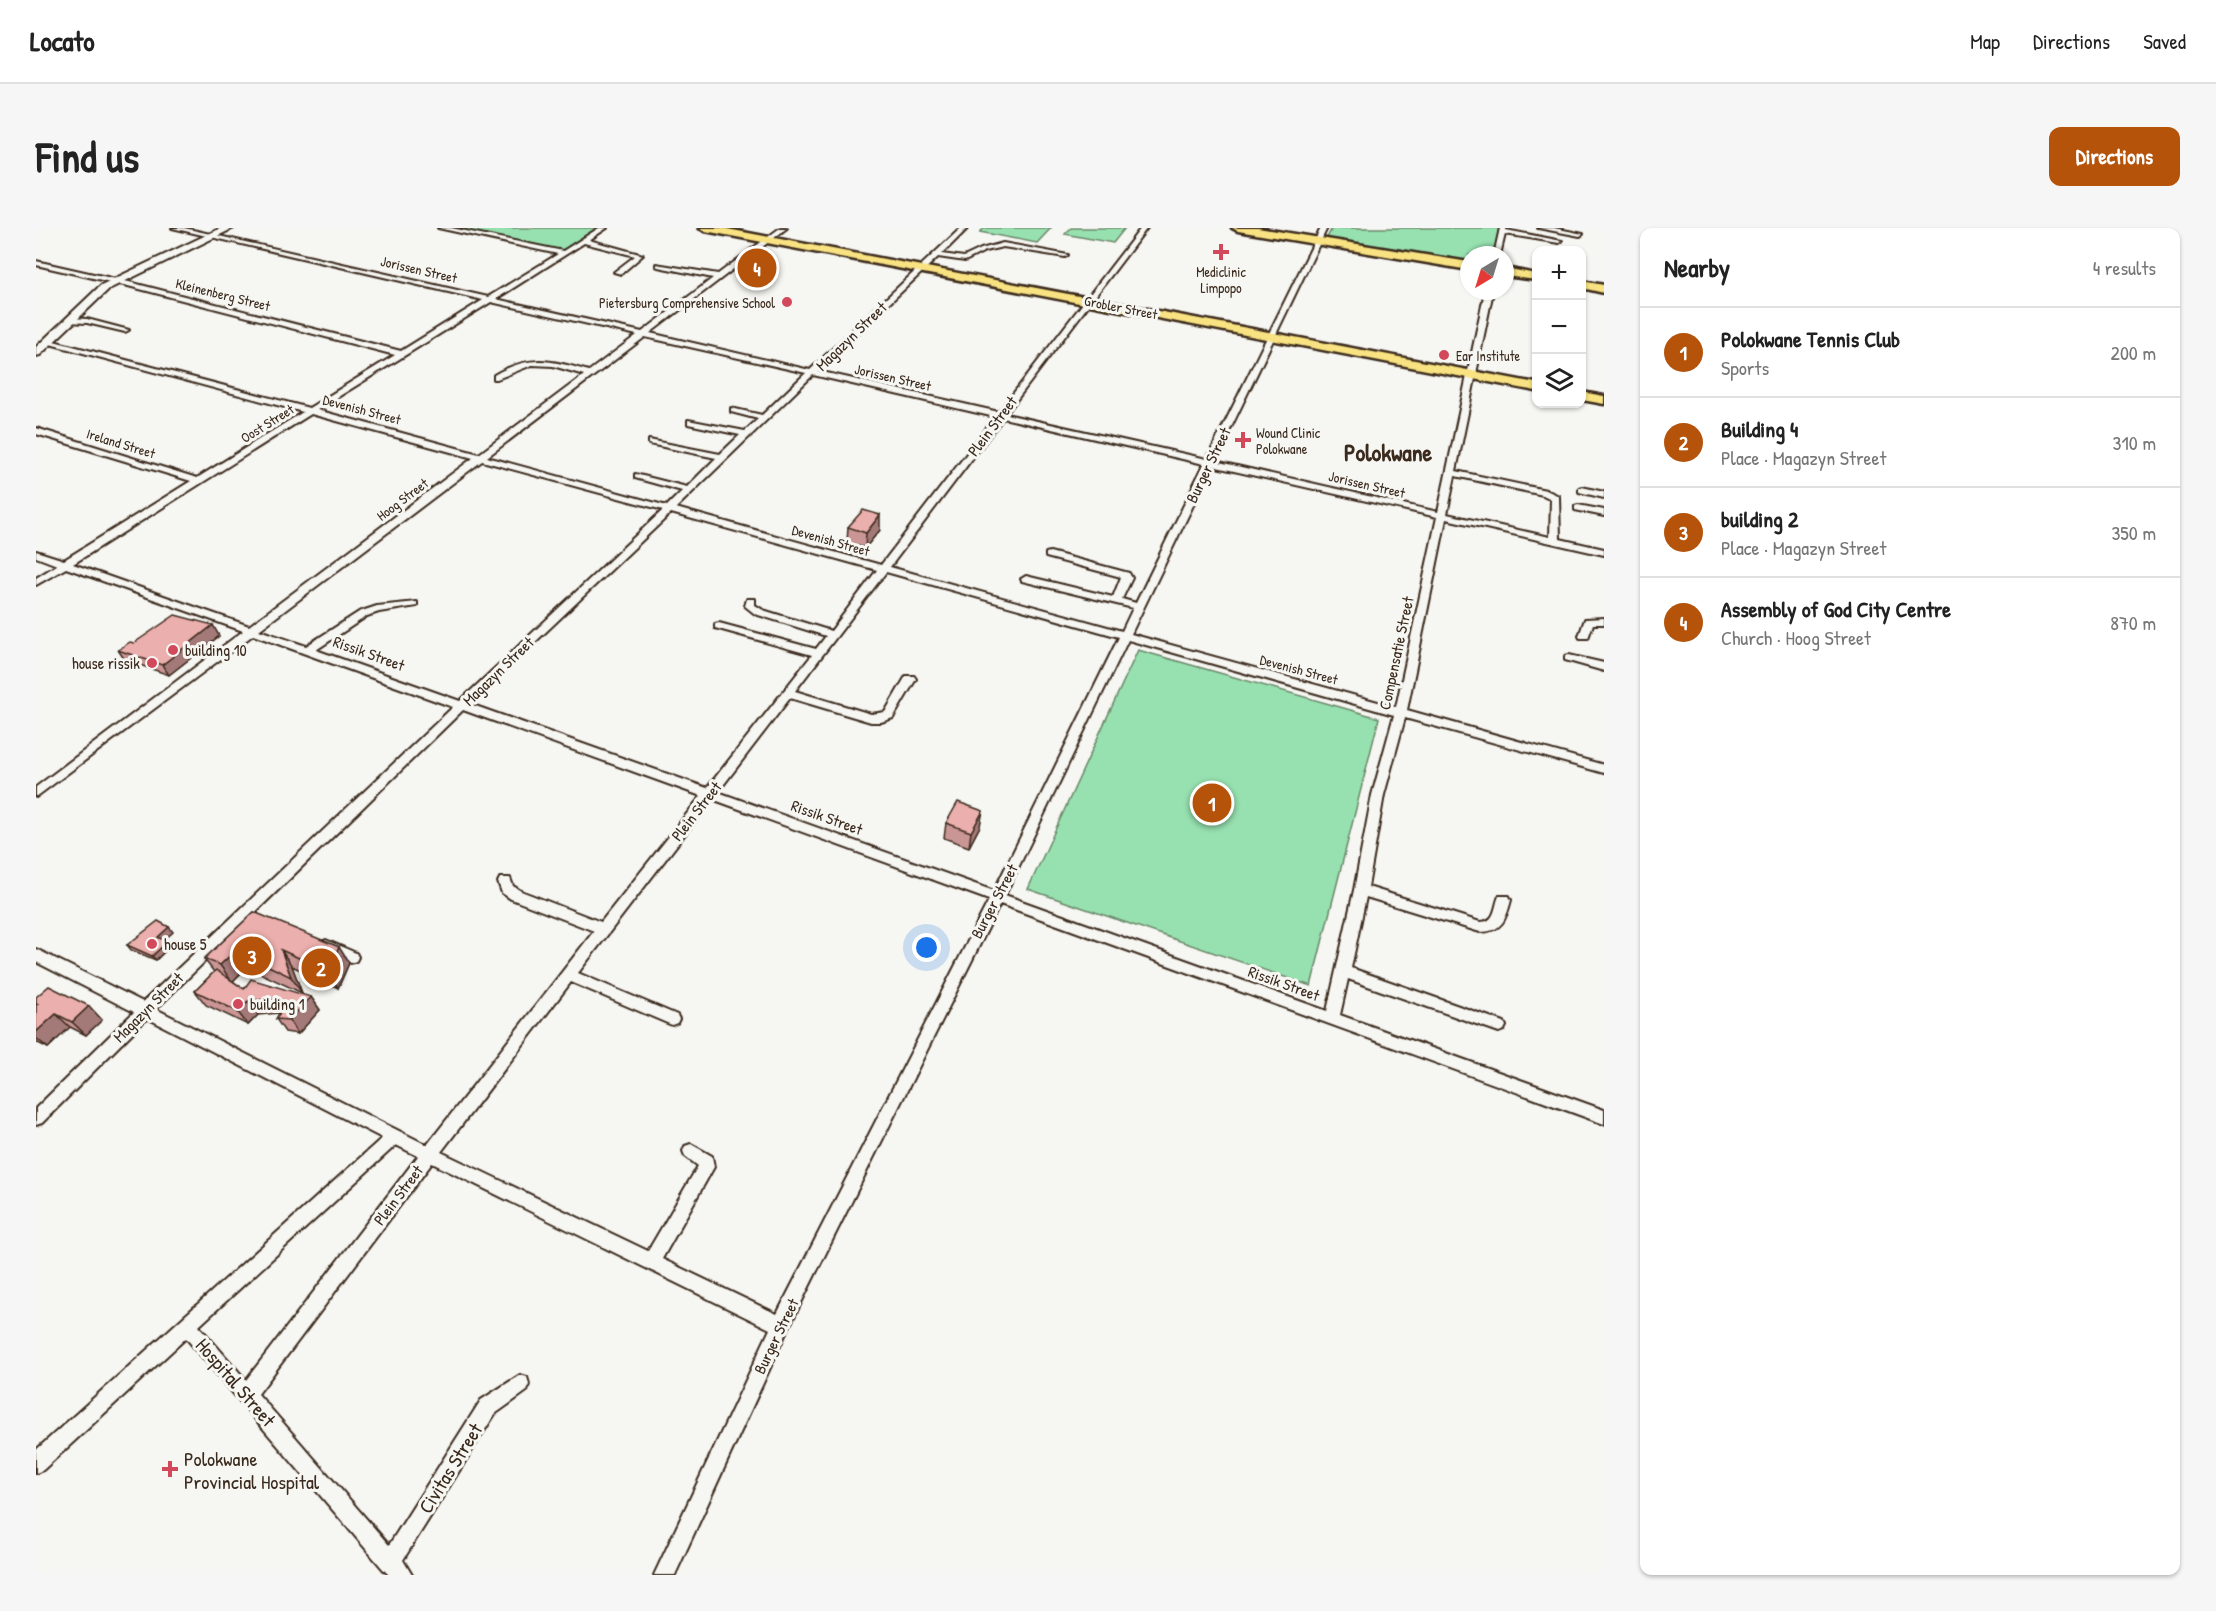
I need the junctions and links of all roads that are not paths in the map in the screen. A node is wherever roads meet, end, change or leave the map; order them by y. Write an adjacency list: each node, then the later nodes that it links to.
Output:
1 (175, 228): 14 (street, Jorissen Street)
2 (229, 228): 14 (street)
3 (441, 228): 20 (street)
4 (604, 228): 16 (street, Oost Street)
5 (705, 228): 15 (main road, Grobler Street)
6 (784, 228): 15 (street, Hoog Street)
7 (965, 228): 21 (street, Magazyn Street)
8 (1144, 228): 36 (street, Plein Street)
9 (1238, 228): 17 (main road)
10 (1324, 228): 17 (street, Burger Street)
11 (1541, 228): 13 (street)
12 (1503, 230): 18 (street); 19 (street)
13 (1580, 234)
14 (211, 236): 31 (street); 34 (street, Jorissen Street)
15 (770, 240): 26 (main road, Grobler Street); 30 (street, Hoog Street)
16 (583, 241): 20 (street, Oost Street); 27 (street)
17 (1317, 241): 25 (main road); 40 (street, Burger Street)
18 (1559, 241)
19 (1499, 246)
20 (565, 253): 34 (street, Oost Street)
21 (936, 255): 22 (street); 26 (street, Magazyn Street)
22 (1065, 255)
23 (36, 263): 31 (street, Kleinenberg Street)
24 (658, 265): 30 (street)
25 (1460, 265)
26 (921, 269): 36 (main road, Grobler Street); 44 (street, Magazyn Street)
27 (618, 272)
28 (1514, 274): 29 (main road)
29 (1532, 277)
30 (720, 278): 39 (street, Hoog Street)
31 (114, 282): 37 (street); 43 (street, Kleinenberg Street)
32 (1586, 286): 33 (main road)
33 (1604, 289)
34 (491, 299): 39 (street, Jorissen Street); 43 (street, Oost Street)
35 (1488, 300): 46 (street, Compensatie Street)
36 (1088, 301): 40 (main road, Grobler Street); 53 (street, Plein Street)
37 (70, 320): 38 (street); 41 (street)
38 (125, 330)
39 (643, 334): 44 (street, Jorissen Street); 45 (street, Hoog Street)
40 (1271, 336): 46 (main road, Grobler Street); 61 (street, Burger Street)
41 (49, 341): 42 (street); 52 (street, Devenish Street)
42 (36, 353)
43 (402, 354): 52 (street, Oost Street)
44 (813, 372): 53 (street, Jorissen Street); 54 (street, Magazyn Street)
45 (591, 374): 47 (street); 59 (street, Hoog Street)
46 (1473, 375): 48 (main road, Grobler Street); 62 (street, Compensatie Street)
47 (497, 378)
48 (1532, 386)
49 (1586, 397): 50 (main road)
50 (1604, 400)
51 (734, 410): 54 (street)
52 (312, 411): 59 (street, Devenish Street); 64 (street, Oost Street)
53 (1000, 416): 61 (street, Jorissen Street); 77 (street, Plein Street)
54 (765, 418): 57 (street, Magazyn Street)
55 (691, 422): 57 (street)
56 (36, 431): 64 (street, Ireland Street)
57 (747, 434): 60 (street, Magazyn Street)
58 (652, 442): 60 (street)
59 (481, 457): 69 (street, Devenish Street); 86 (street, Hoog Street)
60 (722, 457): 65 (street, Magazyn Street)
61 (1210, 462): 71 (street, Jorissen Street); 83 (street, Burger Street)
62 (1450, 472): 71 (street, Compensatie Street); 72 (street)
63 (638, 476): 65 (street)
64 (199, 481): 76 (street, Oost Street)
65 (689, 490): 69 (street, Magazyn Street)
66 (1582, 490): 67 (street)
67 (1604, 495)
68 (1578, 508): 70 (street)
69 (667, 510): 77 (street, Devenish Street); 96 (street, Magazyn Street)
70 (1604, 513)
71 (1441, 514): 72 (street, Jorissen Street); 97 (street, Compensatie Street)
72 (1556, 541): 73 (street, Jorissen Street)
73 (1604, 552)
74 (36, 554): 76 (street, Rissik Street)
75 (1050, 555): 81 (street)
76 (63, 565): 79 (street, Oost Street); 86 (street, Rissik Street)
77 (883, 570): 87 (street, Plein Street); 89 (street, Devenish Street)
78 (1026, 579): 81 (street)
79 (36, 582)
80 (751, 600): 87 (street)
81 (1116, 601): 83 (street)
82 (413, 604): 90 (street)
83 (1140, 607): 89 (street, Burger Street)
84 (1604, 621): 88 (street)
85 (719, 626): 91 (street)
86 (251, 630): 90 (street, Rissik Street); 99 (street, Hoog Street)
87 (833, 635): 91 (street, Plein Street)
88 (1584, 636)
89 (1124, 637): 97 (street, Devenish Street); 103 (street, Burger Street)
90 (308, 650): 96 (street, Rissik Street)
91 (819, 653): 95 (street, Plein Street)
92 (1569, 658): 93 (street)
93 (1604, 667)
94 (910, 679): 95 (street)
95 (788, 693): 100 (street, Plein Street)
96 (462, 705): 100 (street, Rissik Street); 111 (street, Magazyn Street)
97 (1401, 712): 98 (street, Devenish Street); 102 (street, Compensatie Street)
98 (1604, 768)
99 (36, 793)
100 (710, 794): 103 (street, Rissik Street); 105 (street, Plein Street)
101 (505, 882): 105 (street)
102 (1361, 890): 104 (street); 109 (street, Compensatie Street)
103 (996, 897): 113 (street, Rissik Street); 121 (street, Burger Street)
104 (1504, 900)
105 (604, 929): 110 (street, Plein Street)
106 (309, 939): 108 (street)
107 (36, 955): 111 (street)
108 (351, 957)
109 (1343, 971): 113 (street, Compensatie Street); 114 (street)
110 (569, 975): 112 (street); 119 (street, Plein Street)
111 (144, 1011): 116 (street, Magazyn Street); 117 (street)
112 (672, 1019)
113 (1332, 1020): 115 (street, Rissik Street)
114 (1499, 1026)
115 (1604, 1117)
116 (36, 1118)
117 (394, 1137): 119 (street); 122 (street)
118 (691, 1151): 120 (street)
119 (429, 1154): 120 (street); 124 (street, Plein Street)
120 (651, 1262): 121 (street)
121 (781, 1325): 127 (street, Burger Street)
122 (188, 1327): 124 (street, Hospital Street); 125 (street)
123 (520, 1384): 126 (street, Civitas Street)
124 (247, 1394): 126 (street, Hospital Street)
125 (36, 1462)
126 (396, 1568)
127 (664, 1575)

